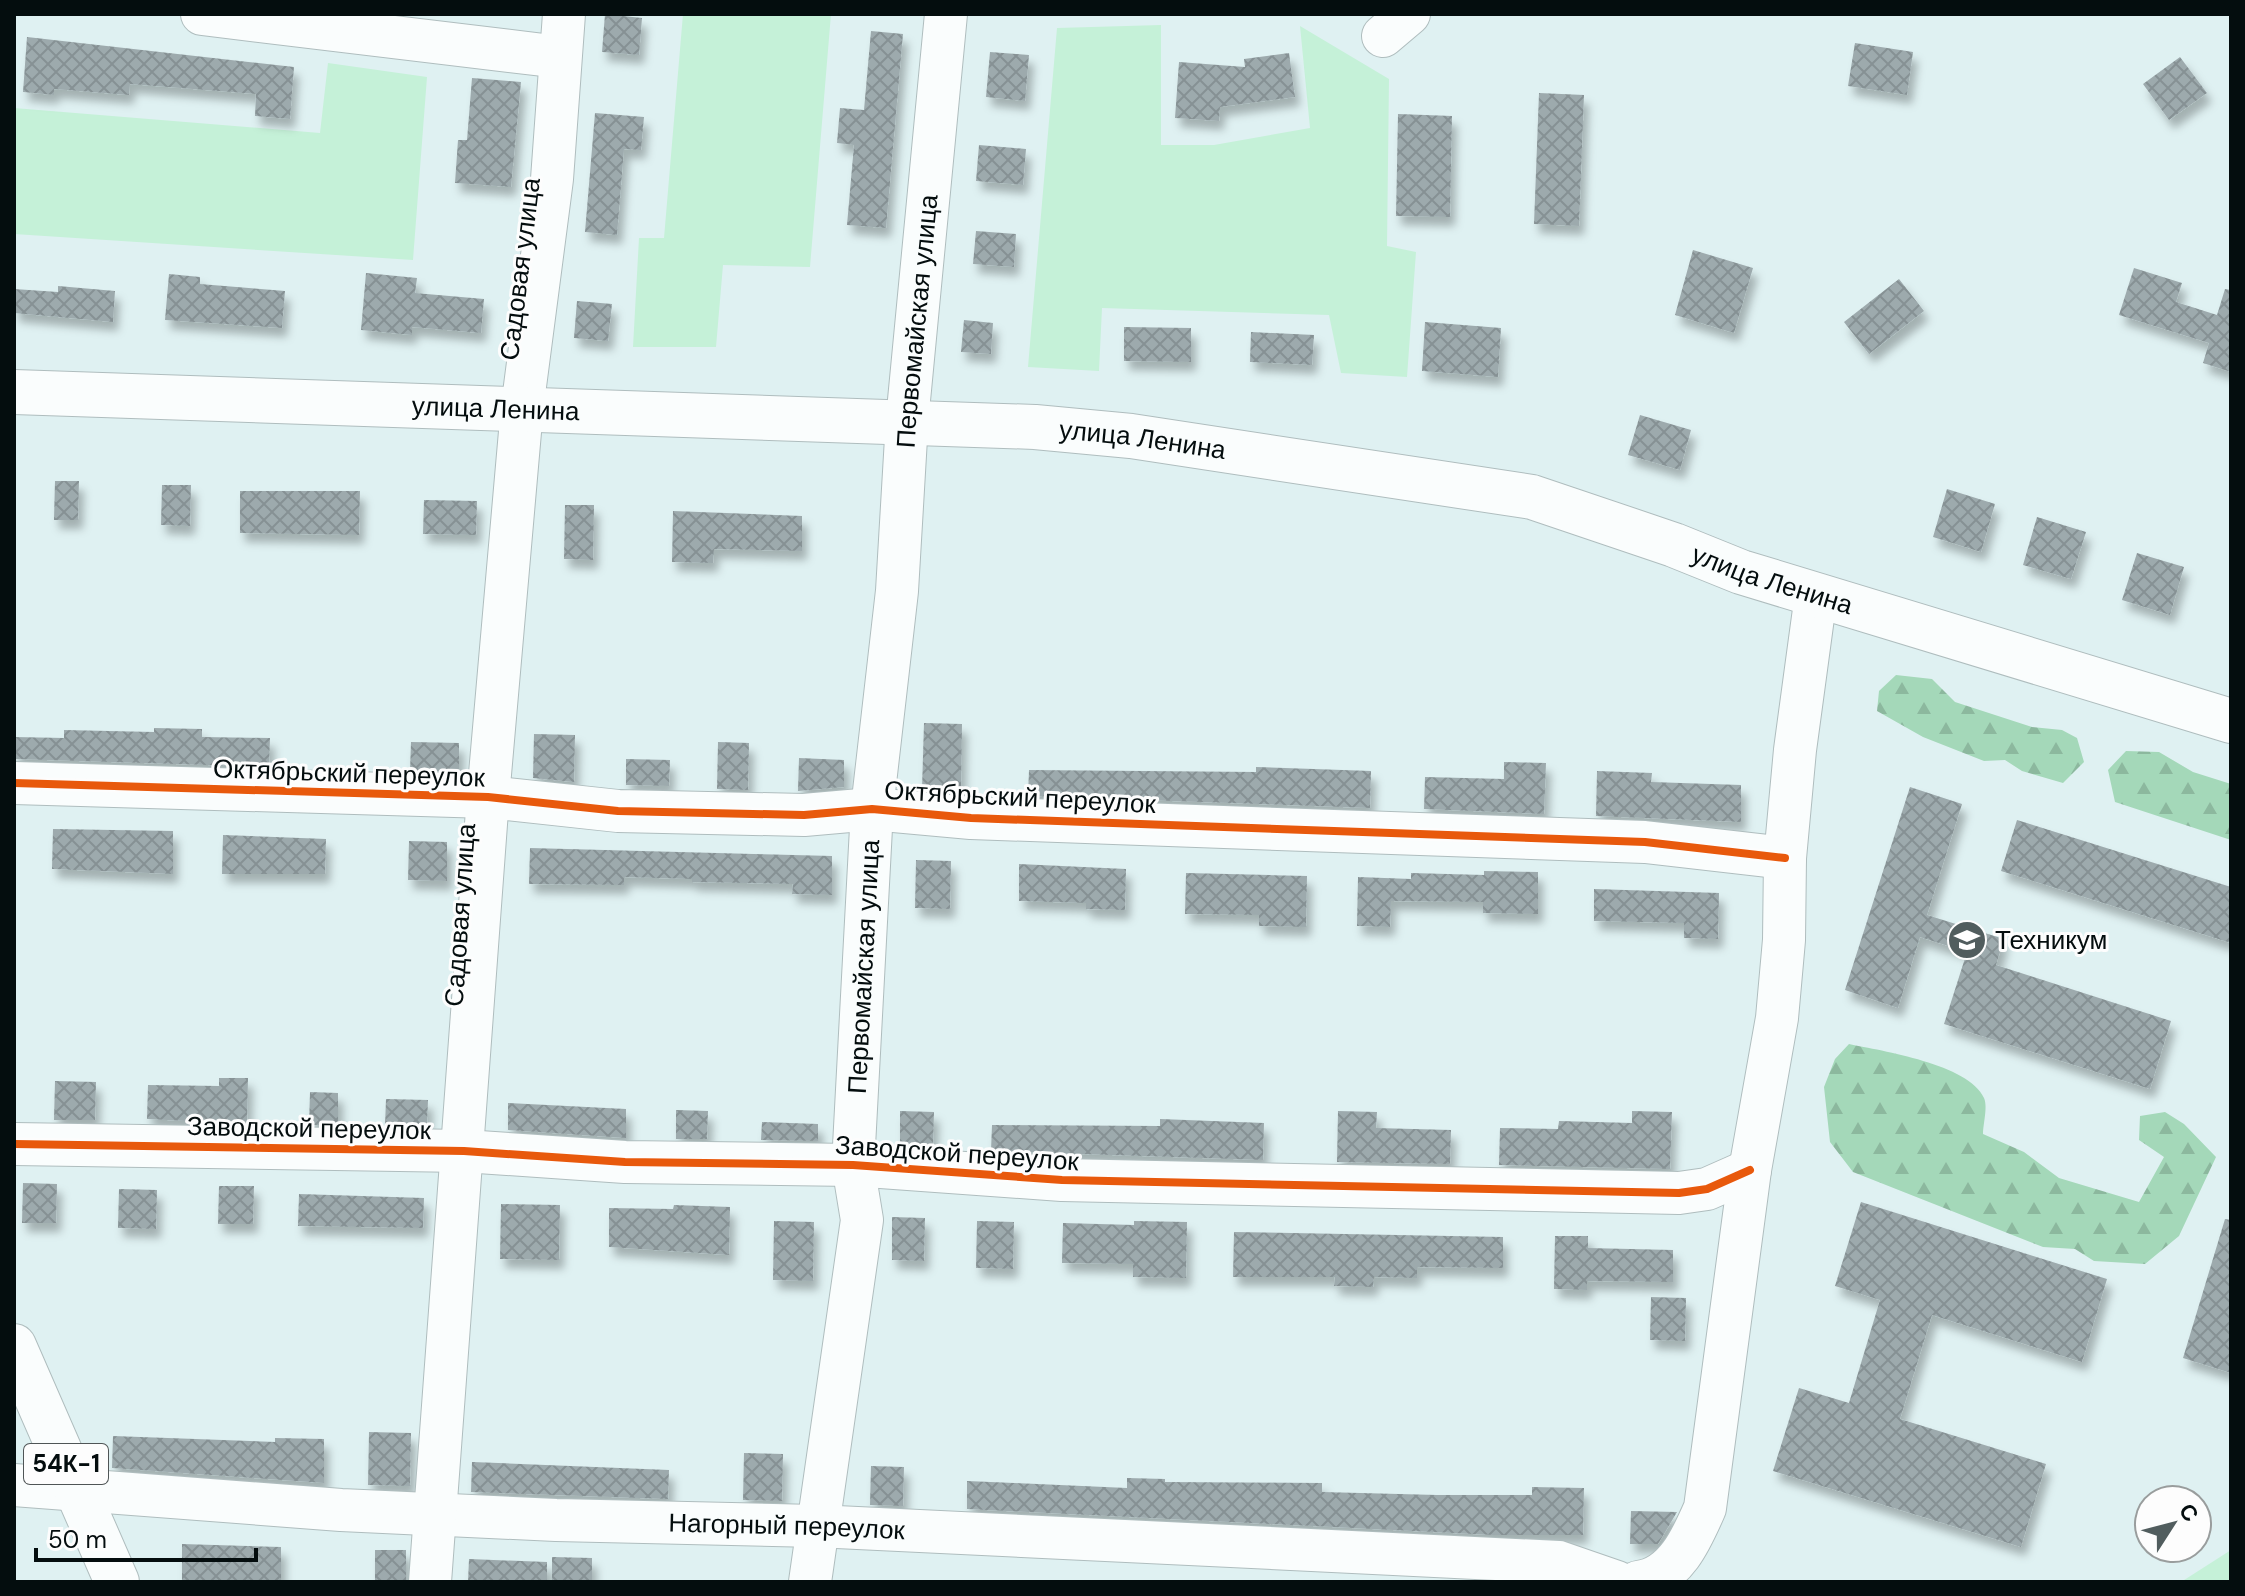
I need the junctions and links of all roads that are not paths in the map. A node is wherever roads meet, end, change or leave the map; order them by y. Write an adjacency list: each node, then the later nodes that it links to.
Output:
1 (202, 14): 4 (street)
2 (564, 14): 4 (street, Садовая улица)
3 (946, 14): 7 (street, Первомайская улица)
4 (560, 57): 6 (street, Садовая улица)
5 (14, 392): 6 (main road, улица Ленина)
6 (522, 409): 7 (main road, улица Ленина); 11 (street, Садовая улица)
7 (907, 421): 8 (main road, улица Ленина); 12 (street, Первомайская улица)
8 (1816, 595): 9 (main road, улица Ленина); 13 (street)
9 (2231, 721)
10 (14, 783): 11 (street, Октябрьский переулок)
11 (488, 797): 12 (street, Октябрьский переулок); 15 (street, Садовая улица)
12 (872, 809): 13 (street, Октябрьский переулок); 16 (street, Первомайская улица)
13 (1785, 858): 17 (street)
14 (14, 1144): 15 (street, Заводской переулок)
15 (464, 1151): 16 (street, Заводской переулок); 21 (street, Садовая улица)
16 (853, 1165): 17 (street, Заводской переулок); 22 (street, Первомайская улица)
17 (1750, 1170): 27 (street)
18 (14, 1346): 20 (main road, 54К-1)
19 (14, 1485): 20 (street, Нагорный переулок)
20 (76, 1487): 21 (street, Нагорный переулок); 23 (main road, 54К-1)
21 (435, 1514): 22 (street, Нагорный переулок); 24 (street, Садовая улица)
22 (816, 1526): 25 (street, Первомайская улица); 26 (street, Нагорный переулок)
23 (117, 1582)
24 (430, 1582)
25 (810, 1582)
26 (1617, 1582)
27 (1638, 1582)

